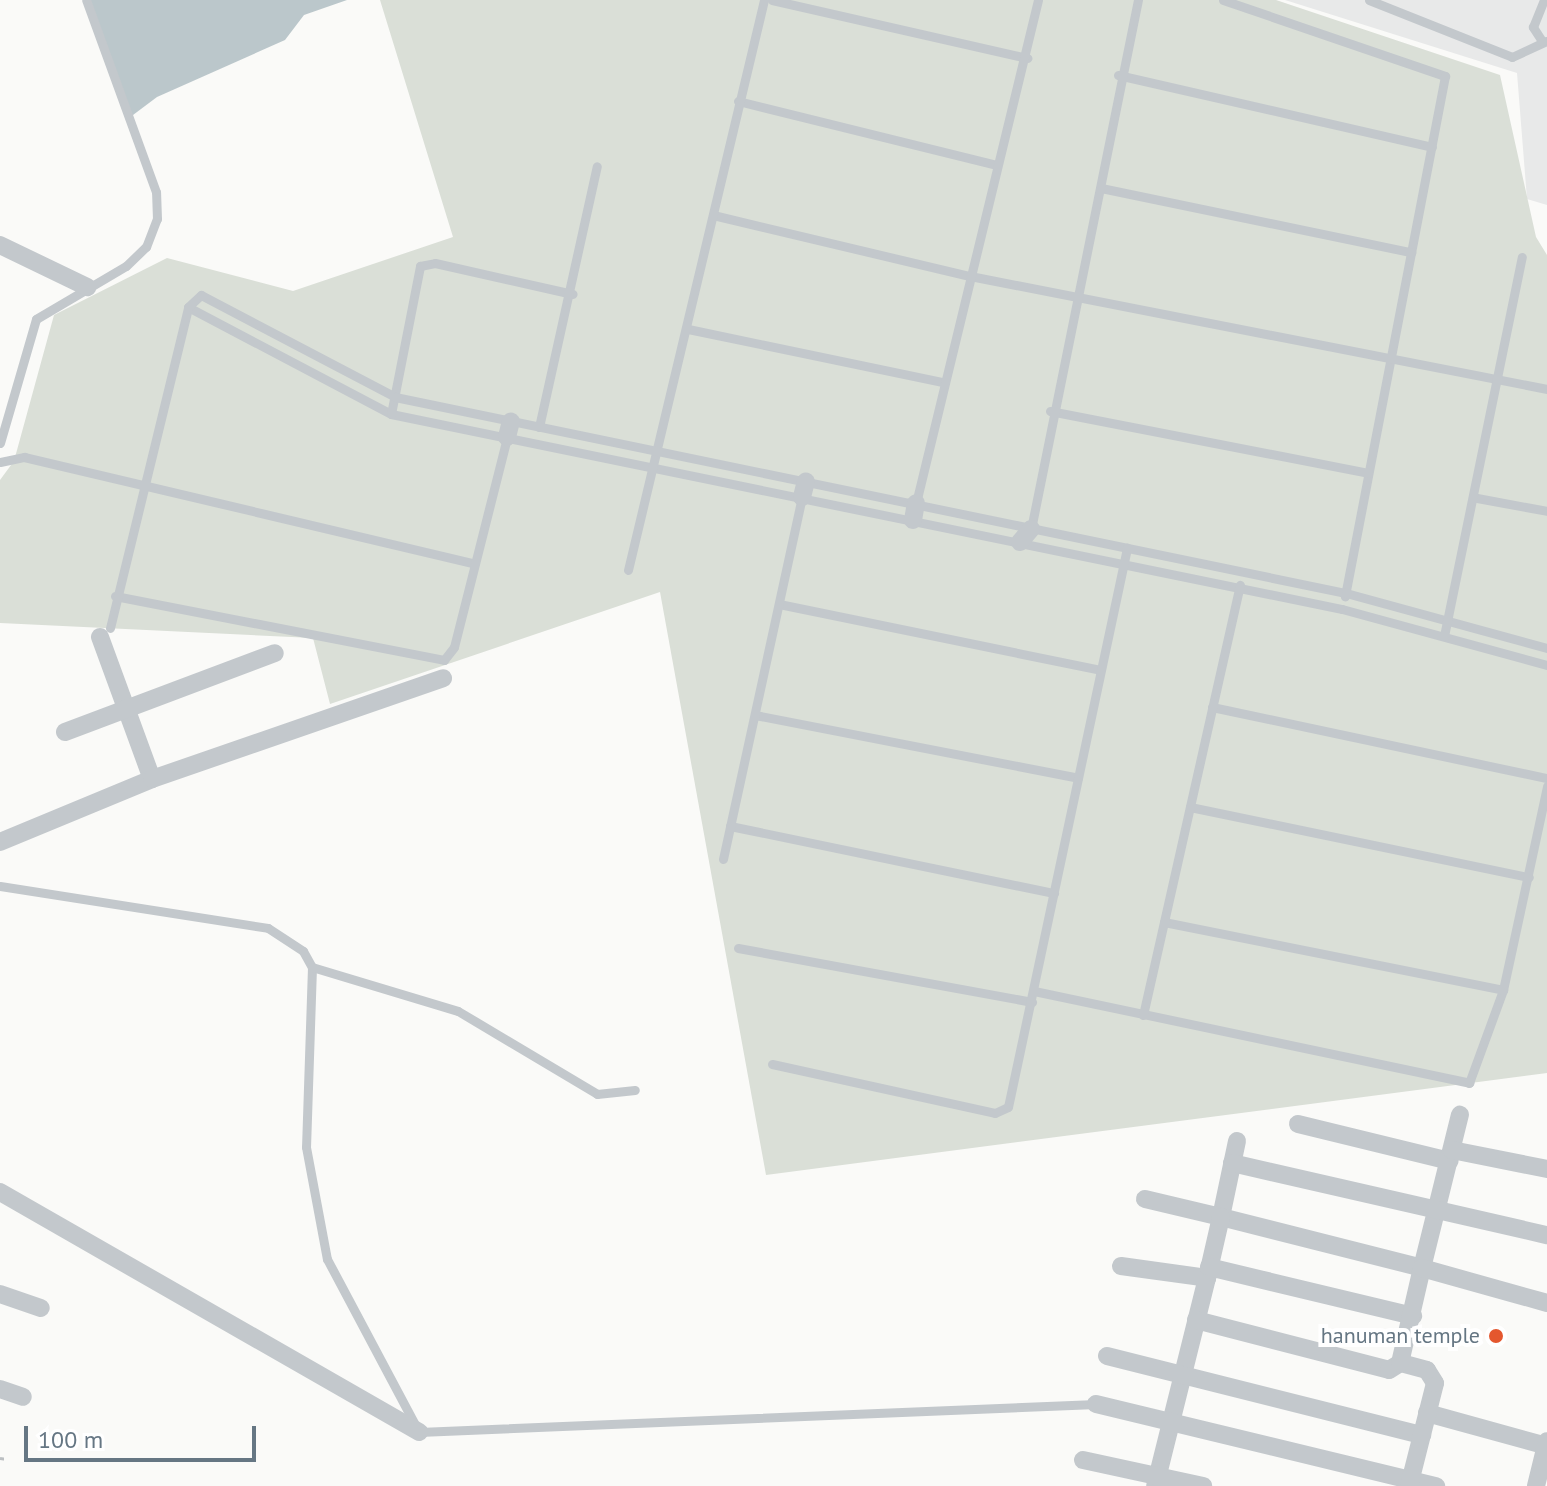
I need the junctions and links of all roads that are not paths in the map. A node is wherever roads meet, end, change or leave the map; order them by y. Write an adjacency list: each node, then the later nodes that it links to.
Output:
1 (86, 0): 22 (lane)
2 (764, 0): 12 (lane)
3 (772, 0): 10 (lane)
4 (1038, 0): 10 (lane)
5 (1138, 0): 11 (lane)
6 (1223, 0): 13 (lane)
7 (1369, 0): 9 (lane)
8 (1544, 0): 9 (lane)
9 (1544, 41)
10 (1027, 58): 14 (lane)
11 (1118, 75): 13 (lane); 16 (lane)
12 (738, 101): 14 (lane); 17 (lane)
13 (1432, 147): 19 (lane)
14 (996, 165): 21 (lane)
15 (597, 166): 23 (lane)
16 (1101, 188): 19 (lane); 24 (lane)
17 (713, 215): 21 (lane); 26 (lane)
18 (0, 245): 22 (street)
19 (1411, 252): 27 (lane)
20 (1522, 257): 28 (lane)
21 (970, 276): 24 (lane); 29 (lane)
22 (87, 287): 36 (lane)
23 (573, 294): 31 (lane); 34 (lane)
24 (1075, 296): 27 (lane); 32 (lane)
25 (188, 307): 31 (lane); 33 (lane); 42 (lane)
26 (688, 329): 29 (lane); 37 (lane)
27 (1391, 358): 28 (lane); 40 (lane)
28 (1502, 380): 30 (lane); 43 (lane)
29 (942, 382): 44 (lane)
30 (1547, 389)
31 (395, 397): 33 (lane); 35 (lane)
32 (1050, 411): 40 (lane); 46 (lane)
33 (391, 414): 35 (lane)
34 (539, 427): 35 (lane); 37 (lane)
35 (509, 429): 39 (lane); 48 (lane)
36 (0, 443)
37 (654, 450): 39 (lane); 41 (lane)
38 (0, 462): 42 (lane)
39 (650, 466): 41 (lane); 50 (lane)
40 (1368, 473): 53 (lane)
41 (804, 489): 44 (lane); 44 (lane); 55 (lane)
42 (139, 490): 48 (lane); 54 (lane)
43 (1477, 498): 45 (lane); 57 (lane)
44 (915, 511): 46 (lane); 46 (lane)
45 (1547, 511)
46 (1025, 536): 47 (lane); 49 (lane)
47 (1127, 548): 49 (lane); 51 (lane)
48 (474, 563): 54 (lane)
49 (1124, 563): 52 (lane); 63 (lane)
50 (628, 570)
51 (1243, 572): 52 (lane); 53 (lane)
52 (1240, 587): 56 (lane); 65 (lane)
53 (1346, 593): 56 (lane); 57 (lane)
54 (115, 596): 58 (lane)
55 (779, 604): 63 (lane); 67 (lane)
56 (1342, 609): 59 (lane)
57 (1448, 620): 59 (lane); 60 (lane)
58 (105, 633): 66 (street)
59 (1444, 636): 62 (lane)
60 (1547, 648)
61 (275, 653): 66 (street)
62 (1547, 665)
63 (1100, 670): 69 (lane)
64 (443, 678): 71 (street)
65 (1212, 707): 70 (lane); 73 (lane)
66 (127, 712): 68 (street); 71 (street)
67 (755, 715): 69 (lane); 74 (lane)
68 (65, 732)
69 (1078, 778): 79 (lane)
70 (1547, 778)
71 (152, 779): 75 (street)
72 (1547, 786): 77 (lane)
73 (1190, 807): 77 (lane); 80 (lane)
74 (730, 826): 76 (lane); 79 (lane)
75 (0, 842)
76 (723, 859)
77 (1529, 877): 83 (lane)
78 (0, 886): 82 (lane)
79 (1054, 893): 84 (lane)
80 (1164, 922): 83 (lane); 86 (lane)
81 (738, 948): 85 (lane)
82 (312, 967): 88 (lane); 116 (lane)
83 (1503, 990): 86 (lane)
84 (1034, 991): 85 (lane); 86 (lane)
85 (1032, 1002): 87 (lane)
86 (1143, 1015)
87 (772, 1064)
88 (635, 1090)
89 (1460, 1115): 92 (street)
90 (1298, 1124): 92 (street)
91 (1237, 1141): 93 (street)
92 (1451, 1155): 94 (street); 97 (street)
93 (1232, 1163): 97 (street); 98 (street)
94 (1547, 1169)
95 (0, 1192): 116 (street)
96 (1145, 1199): 98 (street)
97 (1439, 1208): 99 (street); 101 (street)
98 (1221, 1217): 101 (street); 102 (street)
99 (1547, 1235)
100 (1121, 1266): 102 (street)
101 (1422, 1268): 104 (street); 106 (street)
102 (1208, 1273): 106 (street); 107 (street)
103 (0, 1294): 105 (street)
104 (1547, 1303)
105 (41, 1308)
106 (1413, 1316): 109 (street)
107 (1196, 1320): 109 (street); 110 (street)
108 (1107, 1356): 110 (street)
109 (1400, 1363): 114 (street)
110 (1184, 1372): 115 (street); 117 (street)
111 (0, 1389): 112 (street)
112 (23, 1397)
113 (1096, 1404): 115 (street); 116 (lane)
114 (1427, 1413): 117 (street); 118 (street)
115 (1171, 1422): 120 (street); 121 (street)
116 (419, 1432)
117 (1422, 1435): 121 (street)
118 (1547, 1444): 124 (street)
119 (1083, 1460): 120 (street)
120 (1157, 1481): 122 (street)
121 (1410, 1483): 123 (street)
122 (1203, 1486)
123 (1436, 1486)
124 (1536, 1486)

